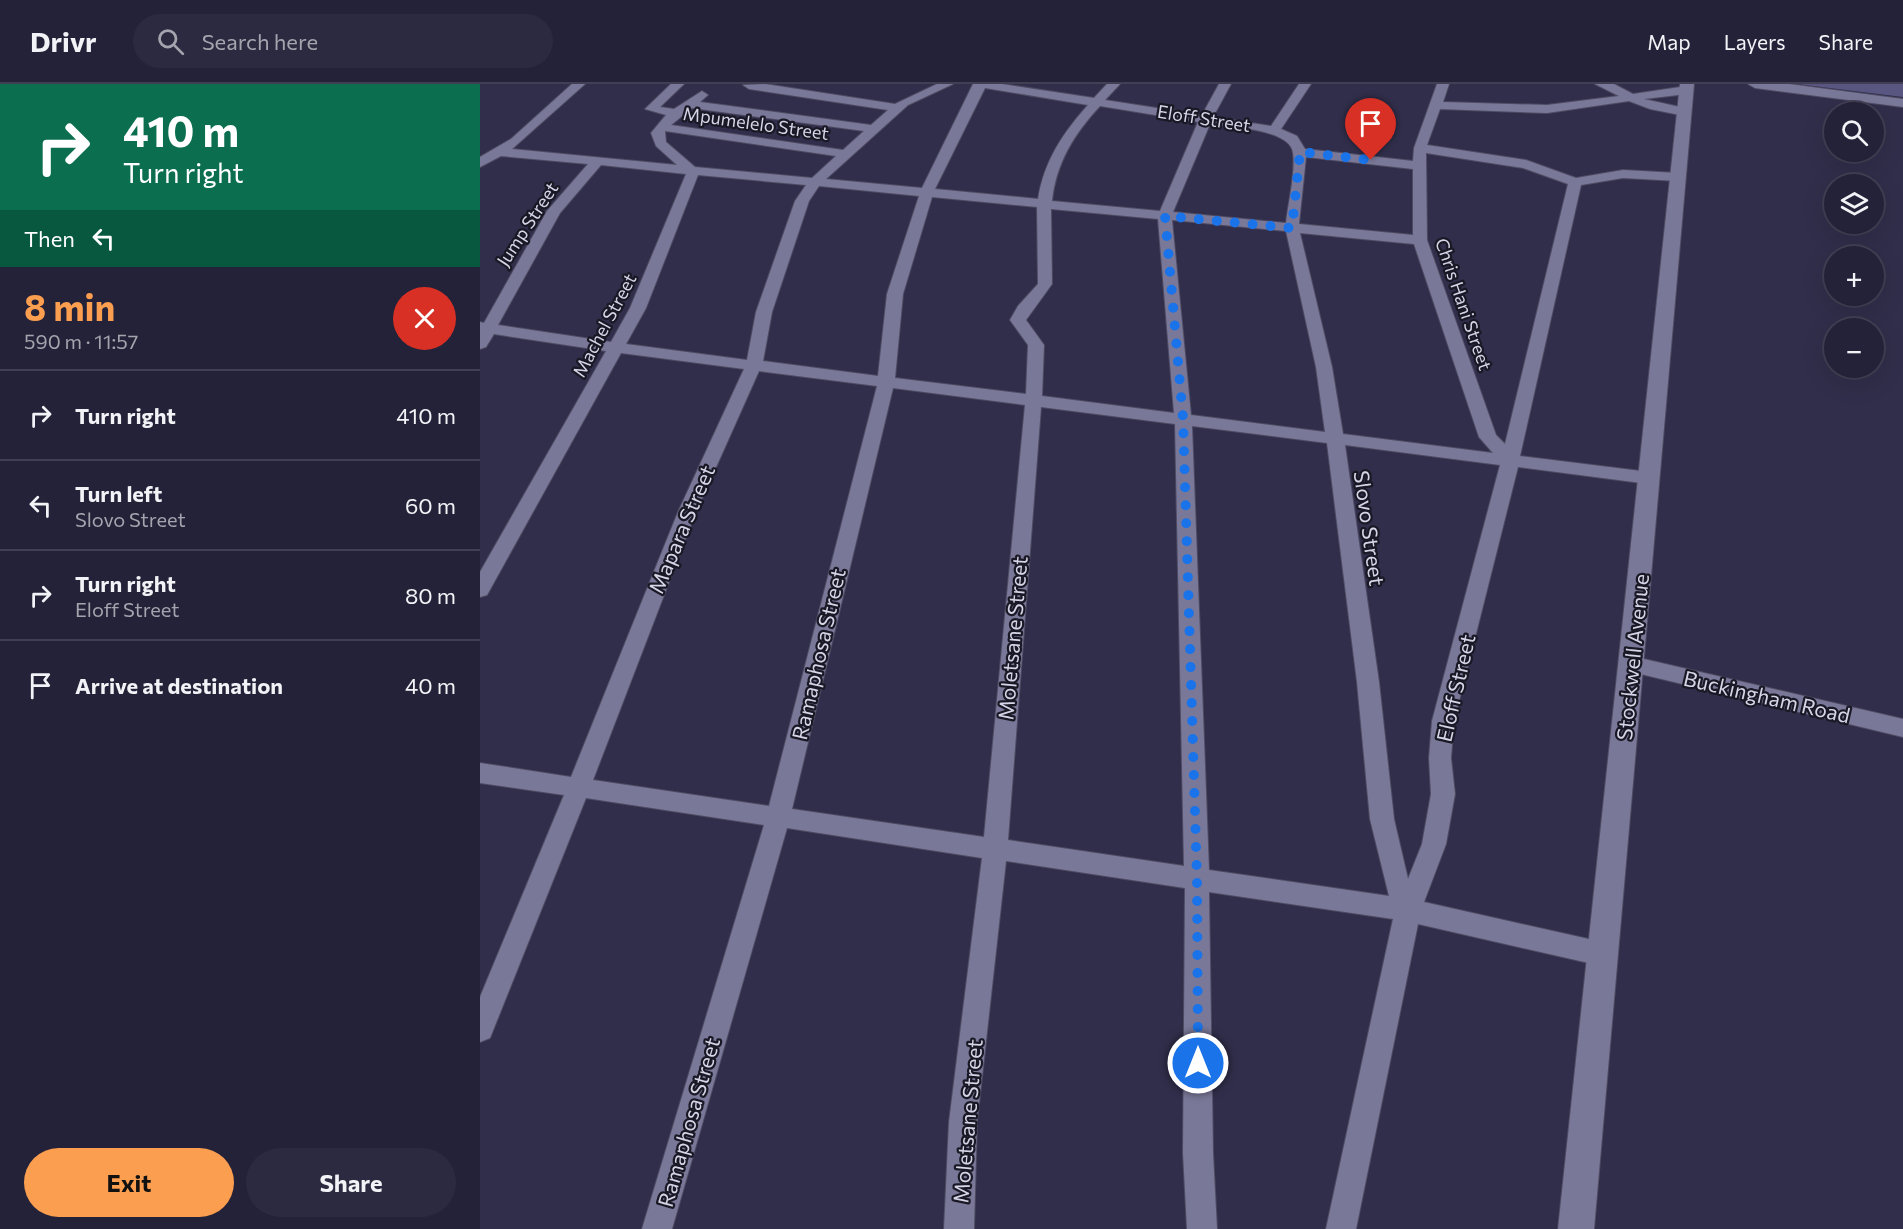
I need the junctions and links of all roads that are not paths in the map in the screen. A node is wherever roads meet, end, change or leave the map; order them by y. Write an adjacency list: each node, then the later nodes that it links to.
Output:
1 (579, 84): 25 (street)
2 (678, 84): 19 (street)
3 (946, 84): 12 (street, Mapara Street)
4 (980, 84): 15 (street, Eloff Street); 35 (street, Ramaphosa Street)
5 (1114, 84): 15 (street, Moletsane Street)
6 (1225, 84): 20 (street)
7 (1305, 84): 23 (street)
8 (1443, 84): 17 (street, Chris Hani Street)
9 (1601, 84): 14 (street)
10 (1755, 84): 16 (street)
11 (749, 85): 18 (street)
12 (914, 90): 18 (street, Mapara Street)
13 (1686, 95): 14 (street); 14 (street); 32 (street, Stockwell Avenue)
14 (1632, 98): 17 (street)
15 (1098, 102): 20 (street, Eloff Street); 36 (street, Moletsane Street)
16 (1903, 103)
17 (1437, 105): 24 (street, Chris Hani Street)
18 (898, 108): 22 (street, Mapara Street)
19 (676, 113): 21 (street); 22 (street, Mpumelelo Street)
20 (1205, 118): 23 (street, Eloff Street); 37 (street)
21 (661, 127): 27 (street, Mpumelelo Street); 31 (street)
22 (873, 129): 27 (street, Mapara Street)
23 (1274, 130): 26 (street, Eloff Street)
24 (1420, 148): 30 (street, Chris Hani Street); 34 (street)
25 (501, 152): 28 (street); 29 (street)
26 (1300, 152): 30 (street); 38 (street, Slovo Street)
27 (846, 154): 33 (street, Mapara Street)
28 (597, 162): 31 (street); 40 (street, Jump Street)
29 (480, 163)
30 (1419, 166): 39 (street, Chris Hani Street)
31 (693, 172): 33 (street); 42 (street, Machel Street)
32 (1678, 177): 34 (street); 49 (street, Stockwell Avenue)
33 (815, 182): 35 (street); 43 (street, Mapara Street)
34 (1575, 182): 48 (street, Eloff Street)
35 (927, 192): 36 (street); 44 (street, Ramaphosa Street)
36 (1044, 204): 37 (street); 45 (street, Moletsane Street)
37 (1165, 216): 38 (street); 46 (street)
38 (1292, 228): 39 (street); 47 (street, Slovo Street)
39 (1419, 240): 48 (street, Chris Hani Street)
40 (485, 328): 41 (street, Jump Street); 42 (street)
41 (480, 344)
42 (616, 348): 43 (street); 50 (street, Machel Street)
43 (754, 365): 44 (street); 54 (street, Mapara Street)
44 (886, 382): 45 (street); 55 (street, Ramaphosa Street)
45 (1033, 400): 46 (street); 56 (street, Moletsane Street)
46 (1183, 418): 47 (street); 57 (street)
47 (1335, 437): 48 (street); 58 (street, Slovo Street)
48 (1509, 459): 49 (street); 58 (street, Eloff Street)
49 (1649, 477): 51 (street, Stockwell Avenue)
50 (480, 590)
51 (1631, 664): 52 (street, Buckingham Road); 59 (street, Stockwell Avenue)
52 (1903, 728)
53 (480, 773): 54 (street)
54 (578, 789): 55 (street); 60 (street, Mapara Street)
55 (778, 817): 56 (street); 61 (street, Ramaphosa Street)
56 (995, 851): 57 (street); 62 (street, Moletsane Street)
57 (1197, 879): 58 (street); 63 (street)
58 (1408, 910): 59 (street); 64 (street, Eloff Street)
59 (1602, 954): 65 (street, Stockwell Avenue)
60 (480, 1029)
61 (657, 1229)
62 (959, 1229)
63 (1202, 1229)
64 (1341, 1229)
65 (1575, 1229)

